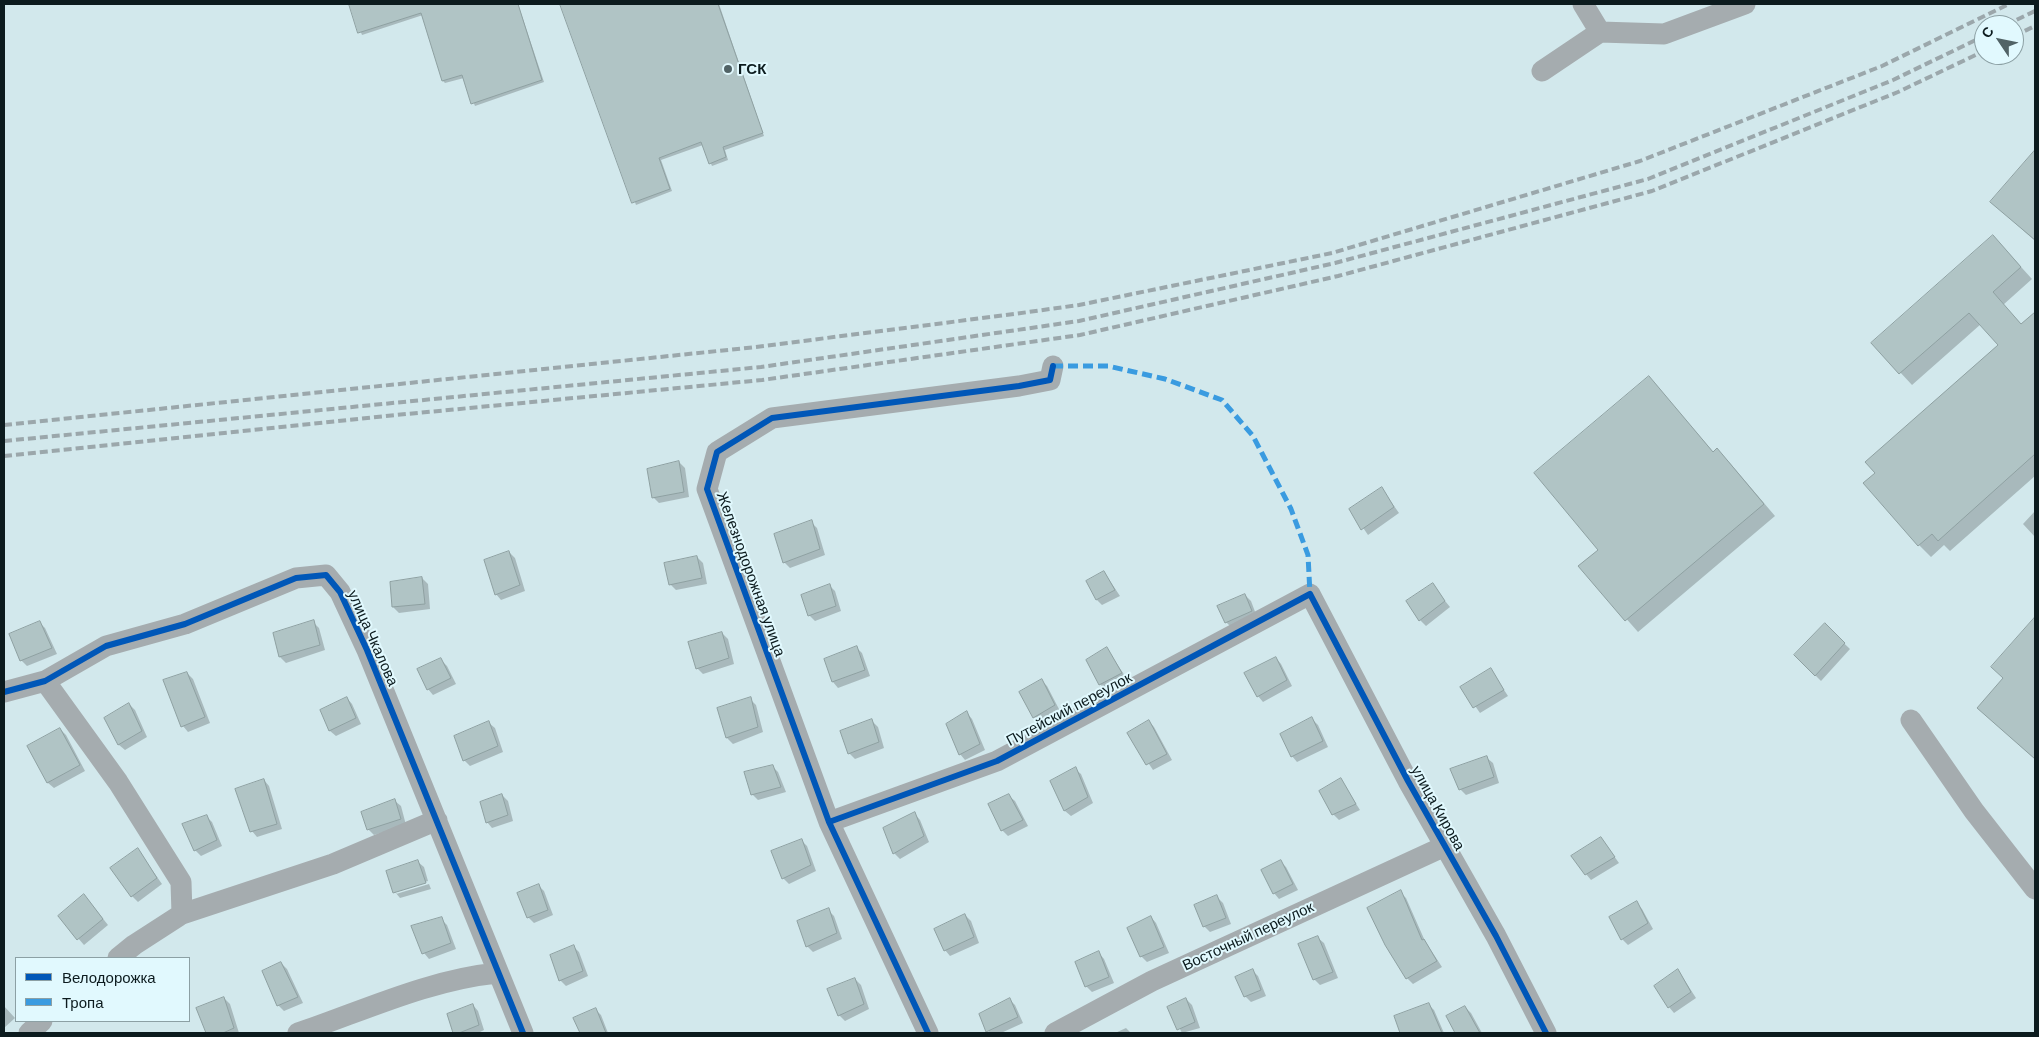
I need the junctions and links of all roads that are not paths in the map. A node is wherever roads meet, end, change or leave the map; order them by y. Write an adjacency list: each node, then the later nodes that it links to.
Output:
1 (1583, 4): 3 (street)
2 (1745, 4): 3 (street)
3 (1600, 32): 4 (street)
4 (1542, 71)
5 (1053, 366): 11 (street, Железнодорожная улица)
6 (1310, 594): 11 (street, Путейский переулок); 12 (street, улица Кирова)
7 (45, 681): 8 (street, улица Чкалова); 10 (street, улица Чкалова); 14 (street)
8 (4, 692)
9 (1911, 720): 13 (street)
10 (436, 820): 14 (street); 16 (street, улица Чкалова)
11 (828, 822): 21 (street, Железнодорожная улица)
12 (1445, 846): 22 (street, Восточный переулок); 23 (street, улица Кирова)
13 (2035, 889)
14 (182, 914): 15 (street)
15 (119, 957)
16 (497, 974): 19 (street); 20 (street, улица Чкалова)
17 (41, 1022): 18 (street)
18 (29, 1033)
19 (298, 1033)
20 (523, 1033)
21 (928, 1033)
22 (1056, 1033)
23 (1546, 1033)

